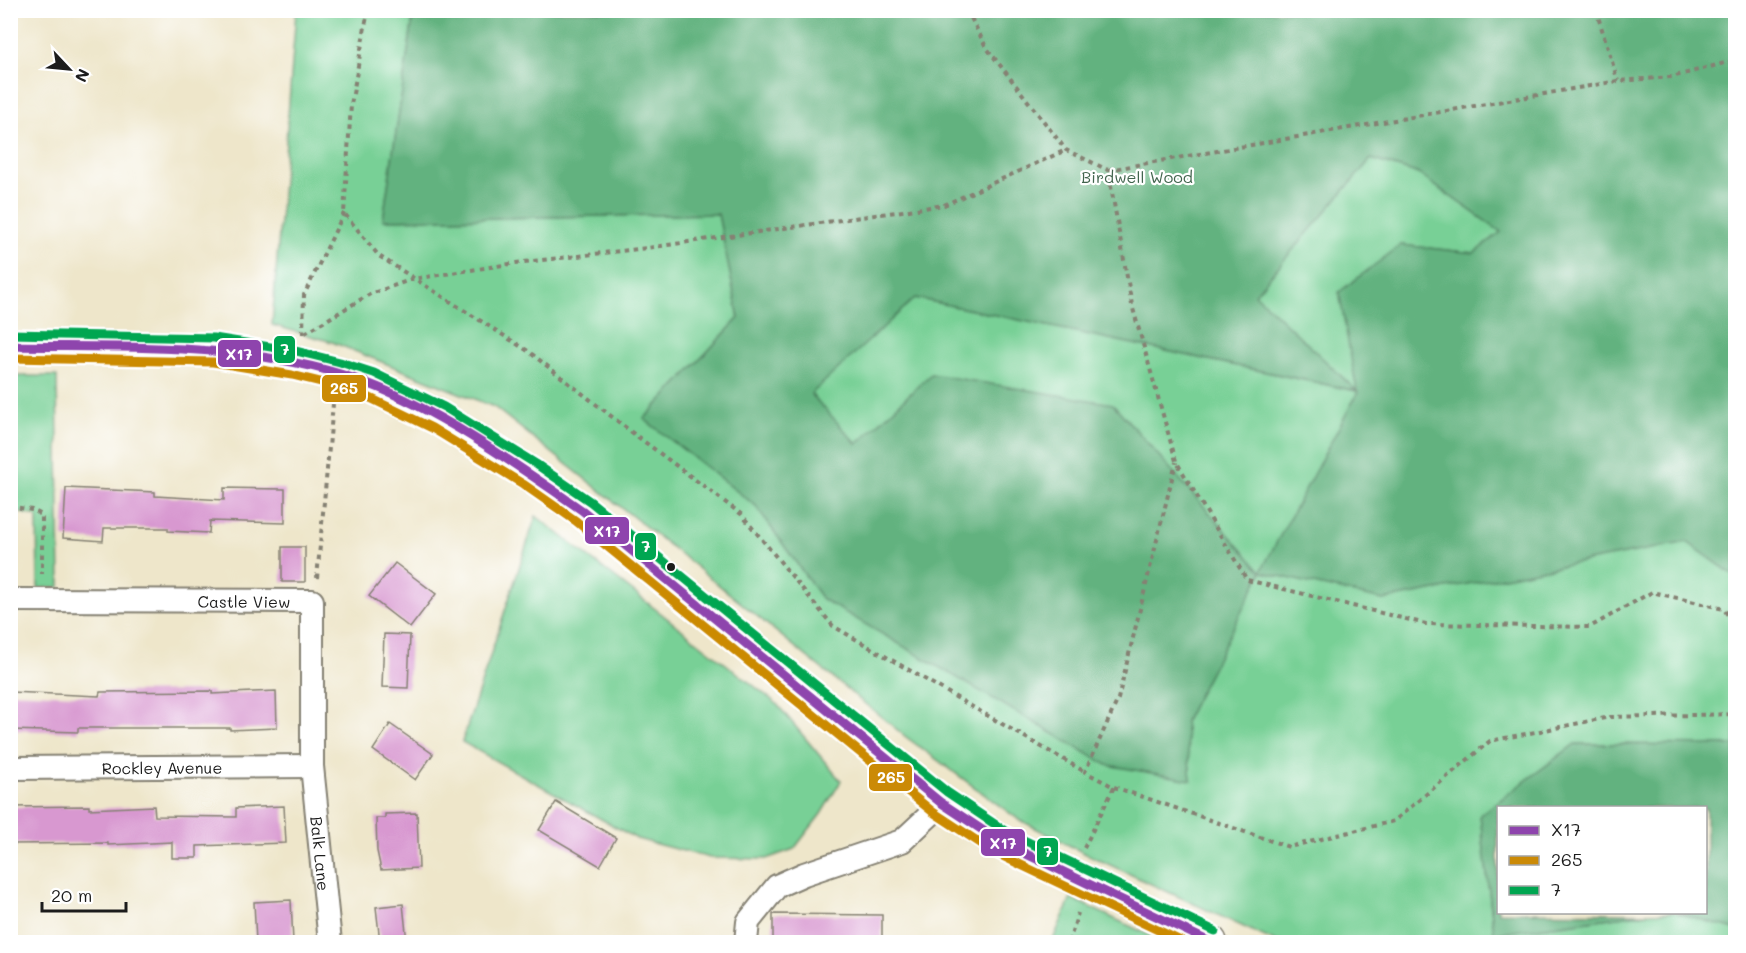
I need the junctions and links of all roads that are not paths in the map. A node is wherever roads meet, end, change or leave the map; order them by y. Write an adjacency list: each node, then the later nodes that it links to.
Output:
1 (10, 346): 5 (highway)
2 (10, 600): 3 (street, Castle View)
3 (312, 766): 4 (street, Rockley Avenue); 6 (street, Balk Lane)
4 (10, 768)
5 (940, 802): 7 (street); 8 (highway)
6 (330, 942)
7 (746, 942)
8 (1210, 942)

